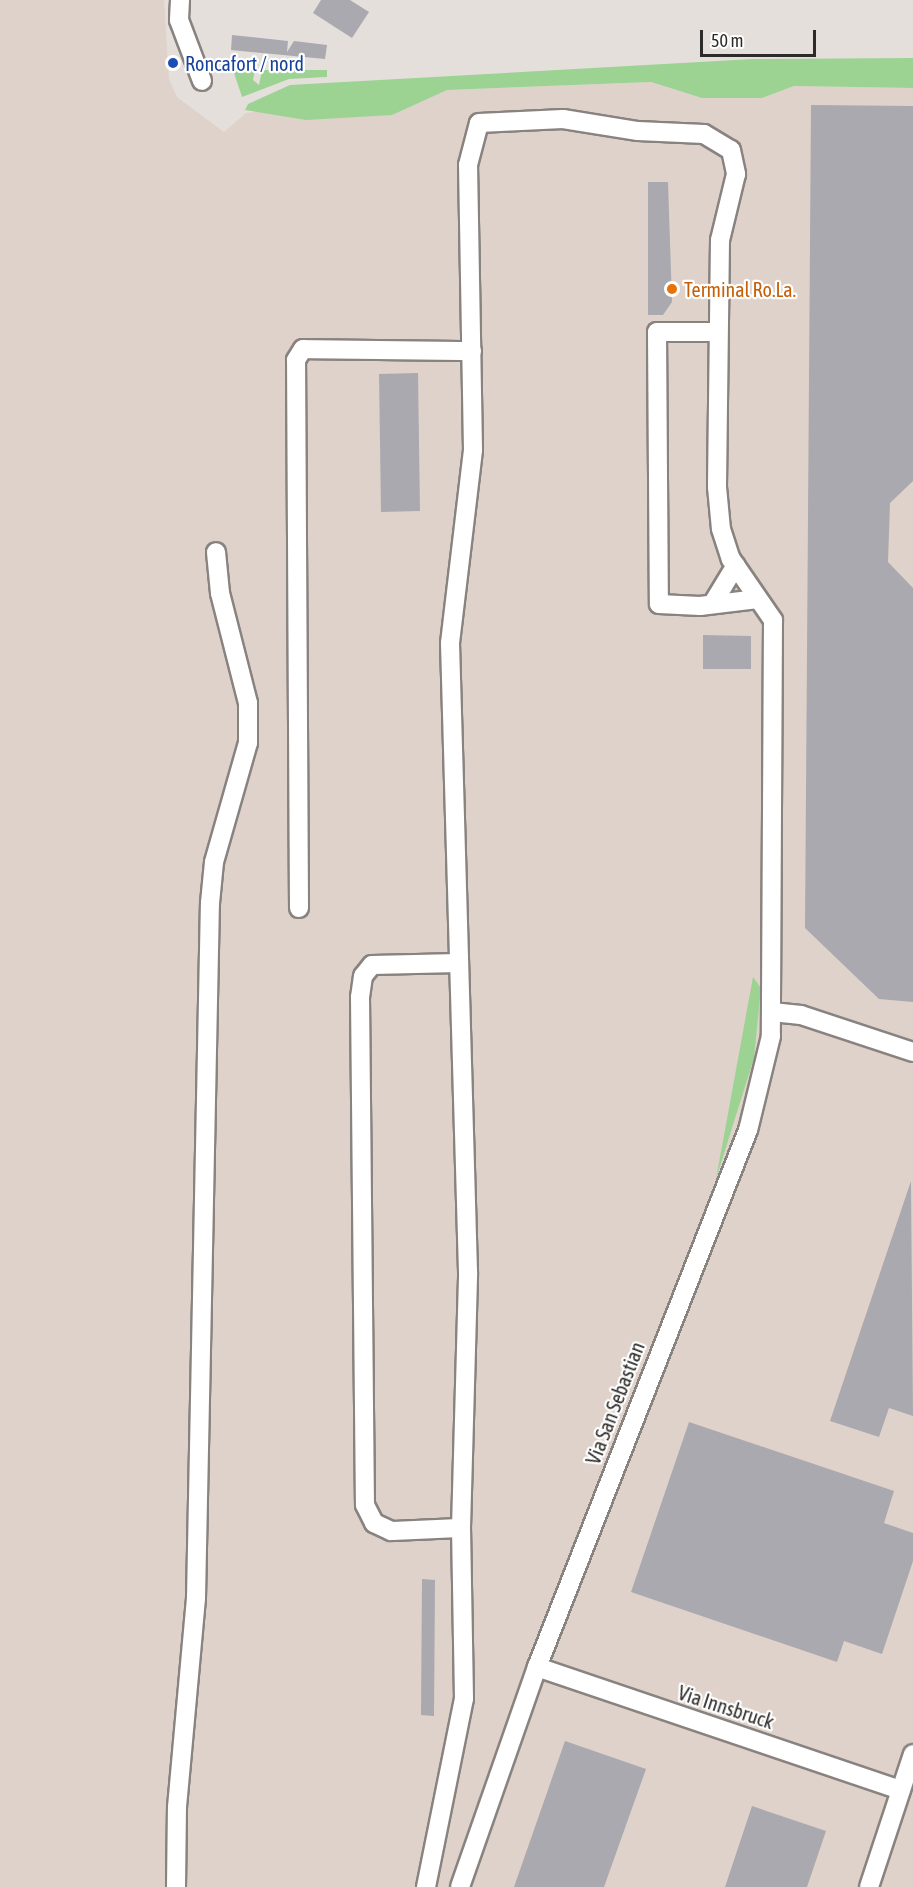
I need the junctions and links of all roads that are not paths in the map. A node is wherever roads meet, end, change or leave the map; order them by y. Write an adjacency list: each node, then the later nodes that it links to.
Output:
1 (180, 0): 2 (street)
2 (202, 81)
3 (717, 332): 4 (street, Via San Sebastian); 6 (street, Via San Sebastian); 8 (street)
4 (472, 351): 9 (street); 10 (street)
5 (216, 552): 17 (street)
6 (736, 565): 7 (street, Via San Sebastian); 8 (street)
7 (759, 599): 8 (street); 11 (street, Via San Sebastian)
8 (713, 603)
9 (299, 908)
10 (459, 963): 13 (street); 13 (street)
11 (772, 1012): 12 (street); 14 (street, Via San Sebastian)
12 (913, 1052)
13 (461, 1528): 18 (street)
14 (537, 1666): 16 (street, Via Innsbruck); 19 (street, Via San Sebastian)
15 (913, 1754): 16 (street)
16 (901, 1790): 20 (street)
17 (176, 1887)
18 (426, 1887)
19 (460, 1887)
20 (869, 1887)

